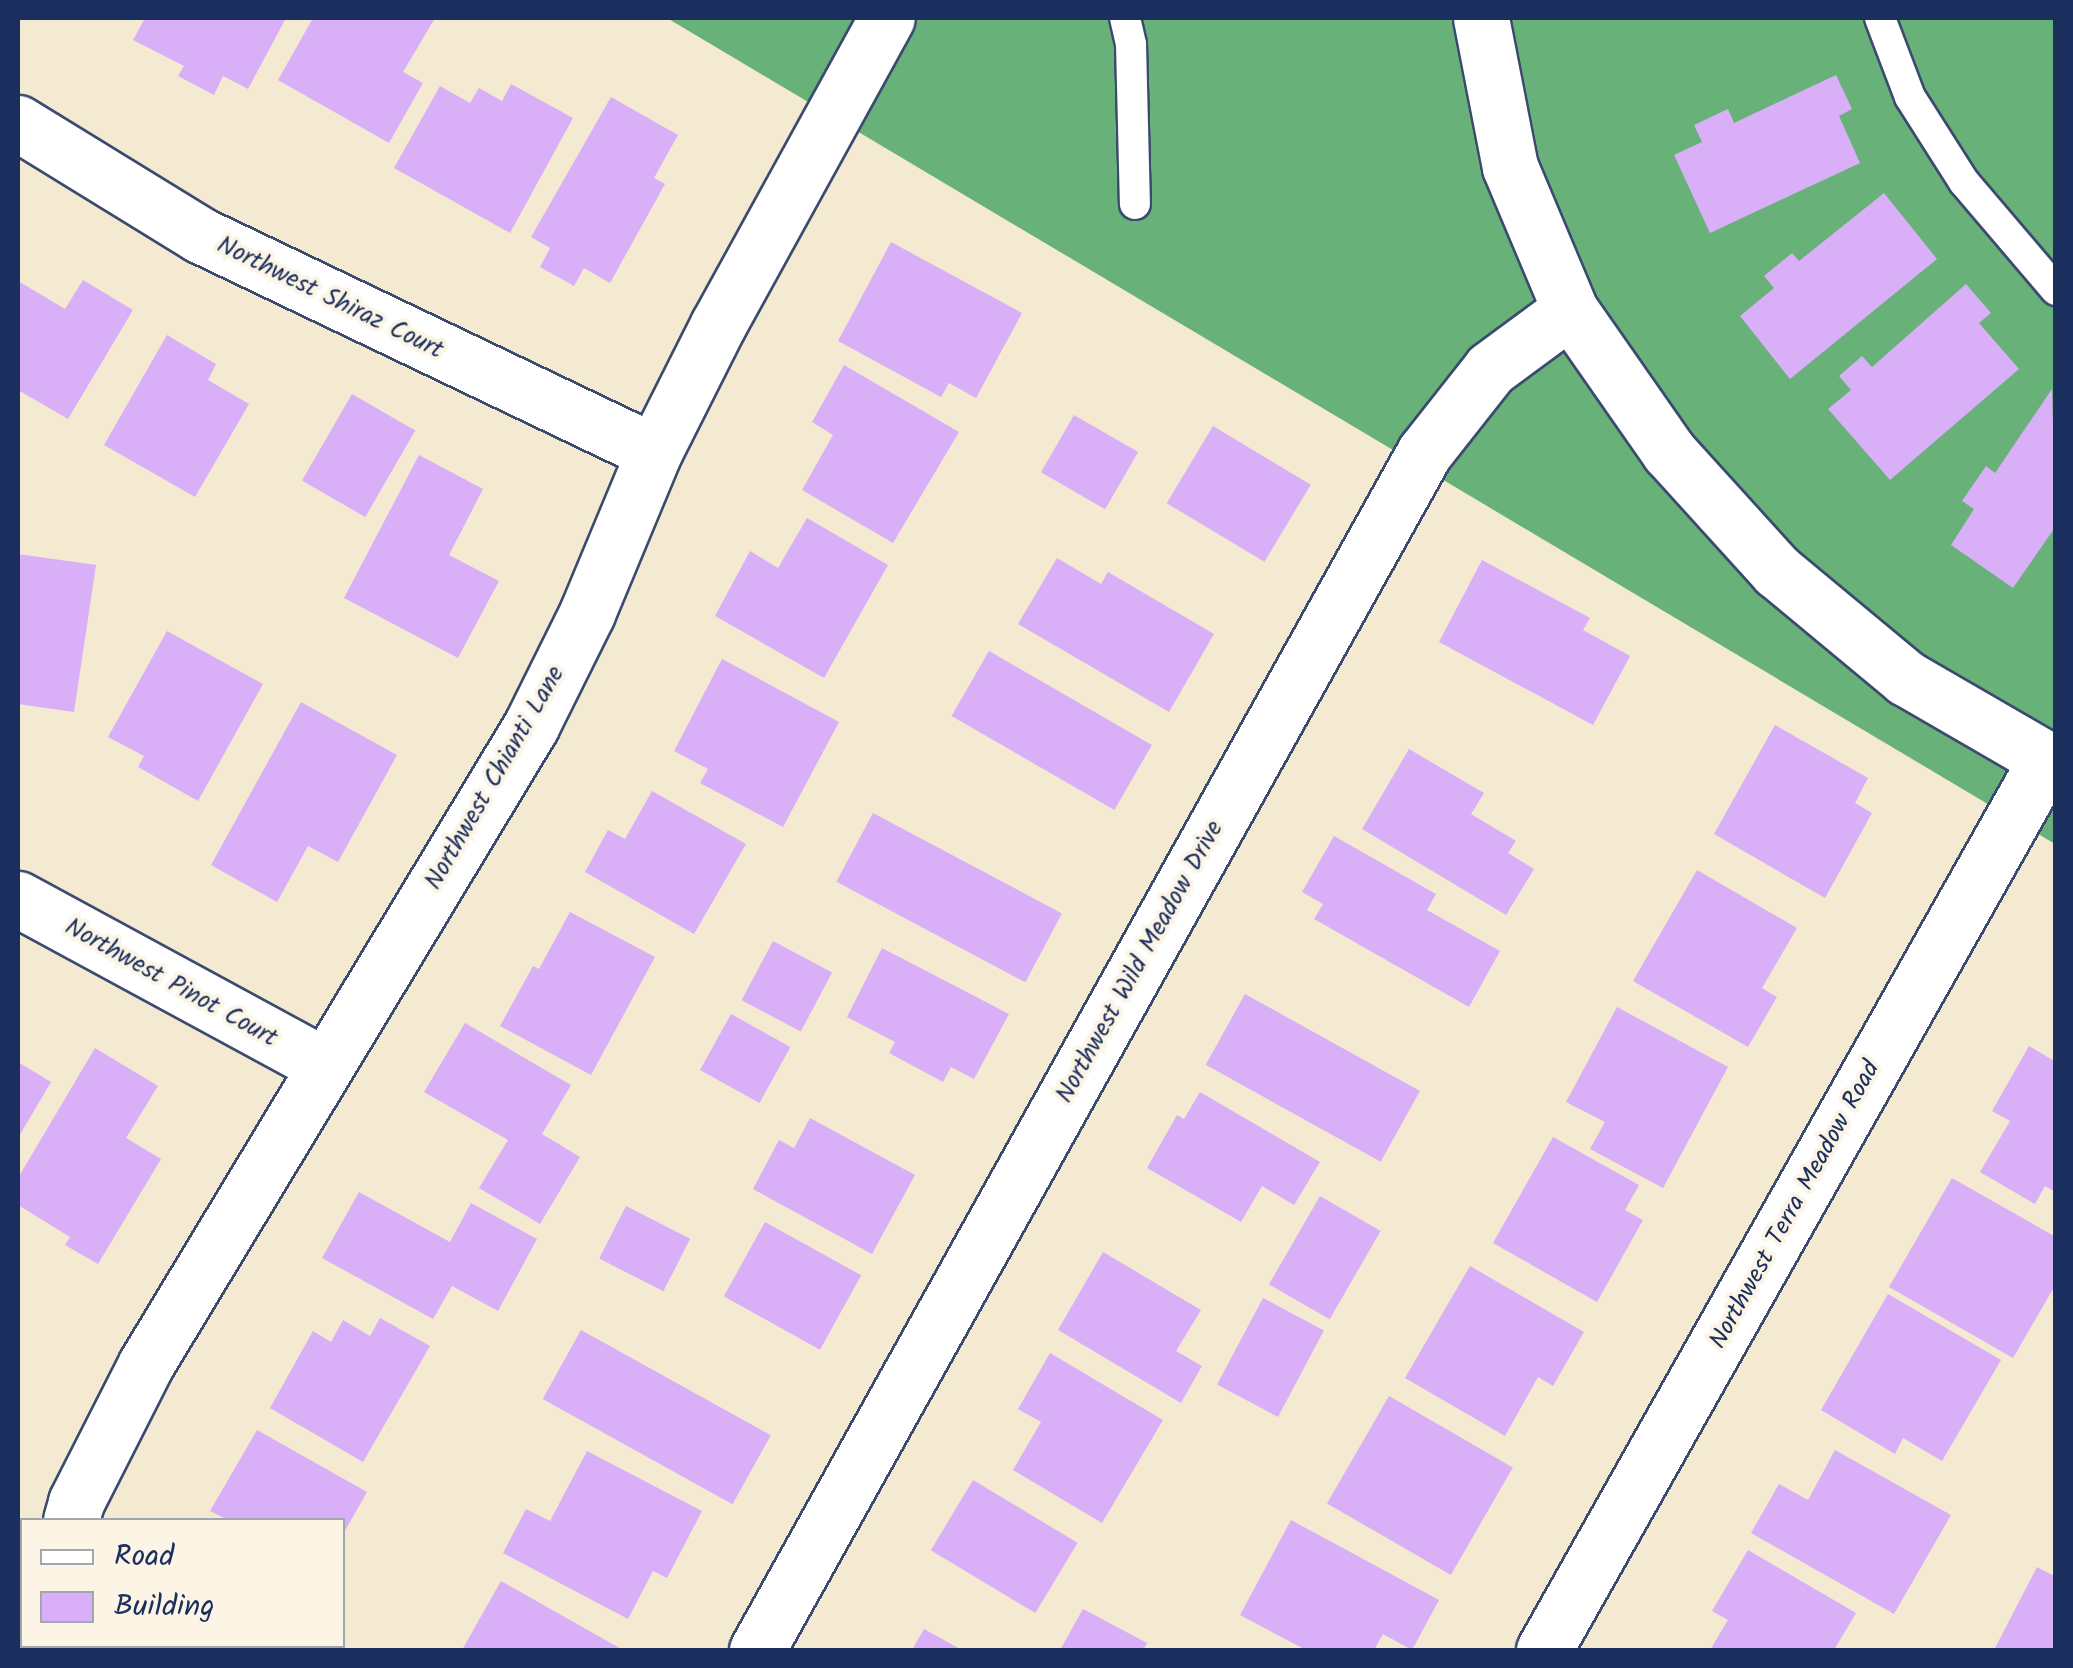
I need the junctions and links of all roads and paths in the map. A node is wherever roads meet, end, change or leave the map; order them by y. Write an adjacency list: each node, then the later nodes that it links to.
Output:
1 (887, 18): 9 (street, Northwest Chianti Lane)
2 (1125, 18): 6 (lane)
3 (1481, 18): 8 (street)
4 (1880, 18): 7 (lane)
5 (18, 122): 9 (street, Northwest Shiraz Court)
6 (1135, 204)
7 (2056, 290)
8 (1570, 310): 10 (street); 14 (street, Northwest Wild Meadow Drive)
9 (654, 452): 12 (street, Northwest Chianti Lane)
10 (2051, 762): 15 (street, Northwest Terra Meadow Road)
11 (18, 899): 12 (street, Northwest Pinot Court)
12 (325, 1066): 13 (street, Northwest Chianti Lane)
13 (72, 1518)
14 (756, 1650)
15 (1544, 1650)

